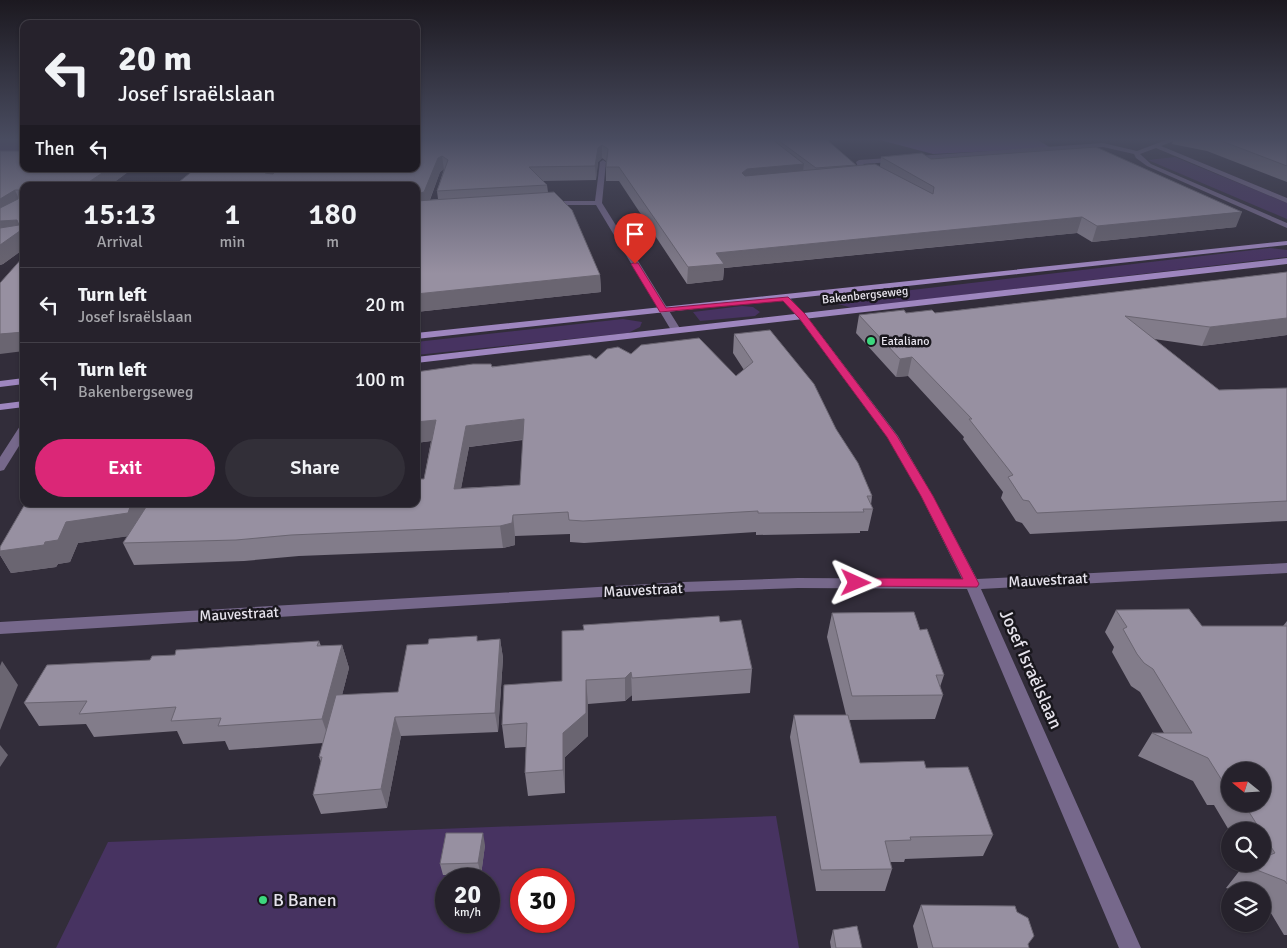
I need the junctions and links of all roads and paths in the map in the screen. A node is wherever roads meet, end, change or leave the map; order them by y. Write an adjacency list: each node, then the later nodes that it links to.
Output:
1 (600, 184): 5 (street)
2 (1193, 184): 7 (street)
3 (1247, 184): 4 (street)
4 (1287, 201)
5 (598, 203): 6 (street); 11 (street)
6 (538, 204)
7 (1287, 226)
8 (1287, 243): 10 (street, Bakenbergseweg)
9 (1287, 261): 12 (street, Bakenbergseweg)
10 (785, 298): 11 (street, Bakenbergseweg); 12 (street, Josef Israëlslaan)
11 (663, 311): 13 (street); 14 (street, Bakenbergseweg)
12 (802, 316): 13 (street, Bakenbergseweg); 23 (street, Josef Israëlslaan)
13 (676, 330): 15 (street, Bakenbergseweg)
14 (420, 336)
15 (420, 360)
16 (20, 382): 17 (street)
17 (0, 384)
18 (20, 404): 19 (street)
19 (0, 407)
20 (20, 434): 21 (street)
21 (0, 467)
22 (1287, 568): 23 (street, Mauvestraat)
23 (972, 584): 24 (street, Mauvestraat); 25 (street, Josef Israëlslaan)
24 (0, 628)
25 (1130, 948)

